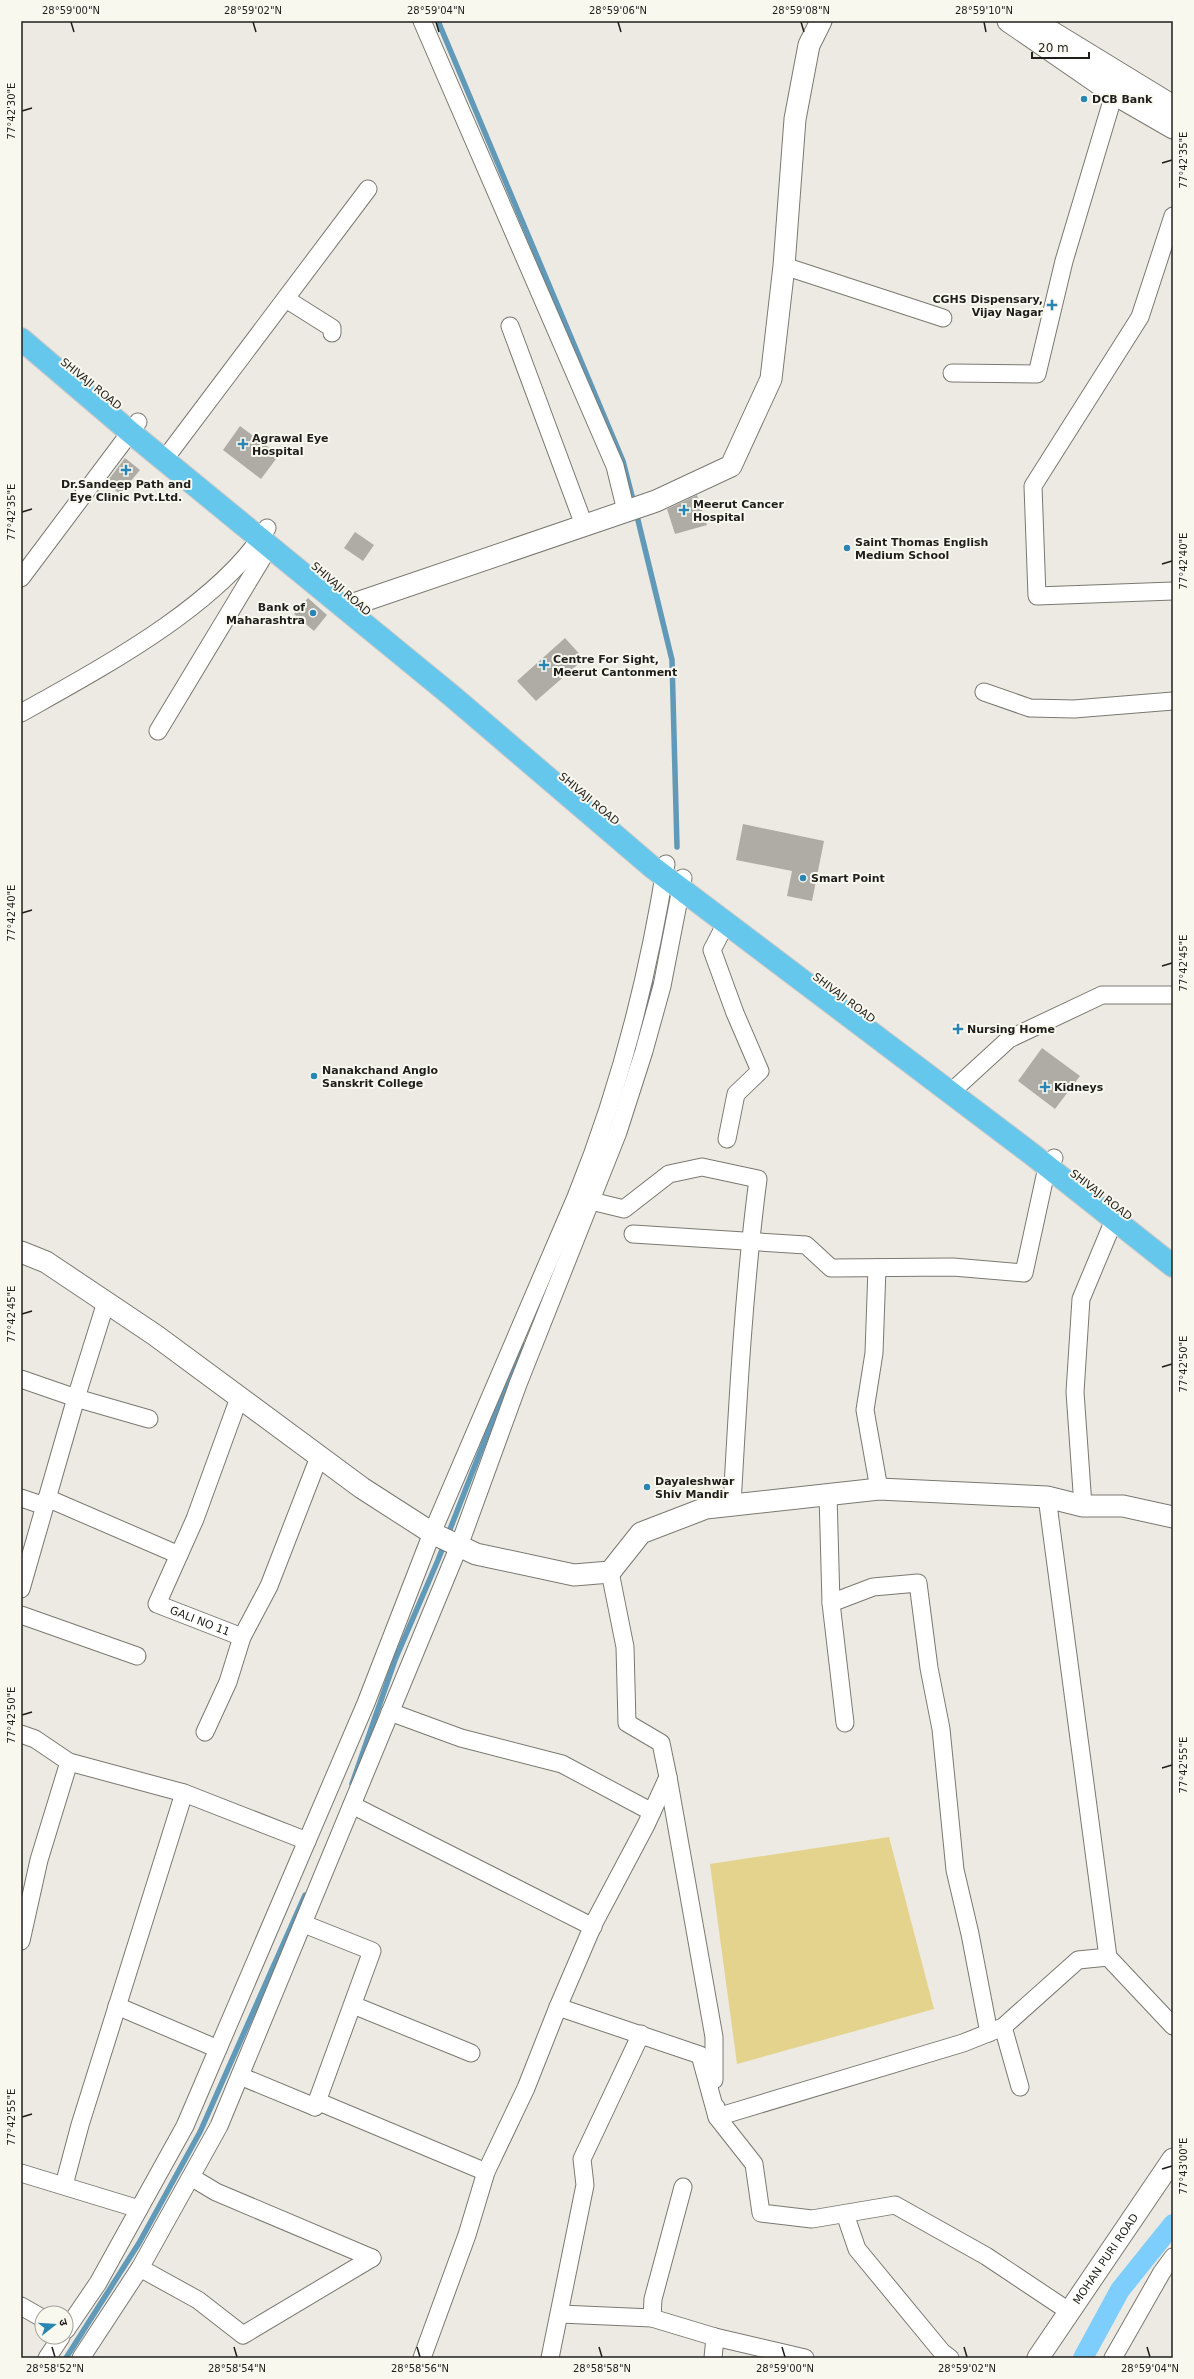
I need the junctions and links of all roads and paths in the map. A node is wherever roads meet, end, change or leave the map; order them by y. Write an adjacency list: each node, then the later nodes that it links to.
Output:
1 (422, 21): 21 (street)
2 (821, 21): 10 (street)
3 (1008, 21): 5 (street)
4 (1034, 21): 6 (street)
5 (1114, 94): 7 (street); 18 (street)
6 (1173, 106)
7 (1173, 128)
8 (368, 189): 11 (street)
9 (1173, 216): 25 (street)
10 (784, 266): 12 (street); 21 (street)
11 (286, 299): 15 (street); 20 (street)
12 (943, 318)
13 (21, 326): 17 (main road, SHIVAJI ROAD)
14 (510, 326): 22 (street)
15 (332, 333)
16 (21, 339): 17 (main road)
17 (47, 354): 19 (main road, SHIVAJI ROAD)
18 (952, 374)
19 (134, 427): 20 (main road, SHIVAJI ROAD); 24 (street)
20 (168, 455): 23 (main road, SHIVAJI ROAD)
21 (628, 511): 22 (street)
22 (584, 525): 26 (street)
23 (266, 538): 26 (main road, SHIVAJI ROAD); 29 (street); 30 (street)
24 (21, 578)
25 (1173, 591)
26 (354, 608): 31 (main road, SHIVAJI ROAD)
27 (984, 692): 28 (street)
28 (1173, 701)
29 (21, 713)
30 (158, 731)
31 (673, 876): 32 (main road); 34 (main road, SHIVAJI ROAD); 37 (street); 58 (street)
32 (726, 923): 34 (main road); 35 (street)
33 (1173, 995): 34 (street)
34 (954, 1088): 36 (main road, SHIVAJI ROAD)
35 (727, 1139)
36 (1051, 1162): 38 (main road); 42 (main road, SHIVAJI ROAD); 43 (street)
37 (591, 1201): 40 (street); 59 (street)
38 (1114, 1220): 42 (main road); 56 (street)
39 (633, 1234): 40 (street)
40 (750, 1242): 43 (street); 55 (street)
41 (21, 1252): 44 (street)
42 (1171, 1257)
43 (877, 1268): 50 (street)
44 (106, 1302): 46 (street); 47 (street)
45 (21, 1379): 46 (street)
46 (76, 1398): 48 (street); 54 (street)
47 (239, 1398): 49 (street); 60 (street)
48 (149, 1419)
49 (319, 1457): 58 (street); 65 (street)
50 (879, 1489): 51 (street); 52 (street)
51 (828, 1494): 55 (street); 63 (street)
52 (1047, 1497): 56 (street); 80 (street)
53 (21, 1498): 54 (street)
54 (46, 1502): 60 (street); 62 (street)
55 (732, 1505): 61 (street)
56 (1083, 1506): 57 (street)
57 (1173, 1517)
58 (435, 1534): 59 (street); 76 (street)
59 (459, 1546): 61 (street); 67 (street)
60 (179, 1555): 65 (street, GALI NO 11)
61 (610, 1572): 72 (street)
62 (21, 1589)
63 (830, 1603): 68 (street); 85 (street)
64 (21, 1615): 66 (street)
65 (242, 1637): 69 (street)
66 (137, 1656)
67 (390, 1712): 74 (street); 75 (street)
68 (845, 1723)
69 (205, 1732)
70 (21, 1734): 71 (street)
71 (70, 1762): 73 (street); 79 (street)
72 (668, 1777): 75 (street); 92 (street)
73 (184, 1793): 76 (street); 82 (street)
74 (352, 1805): 77 (street); 78 (street)
75 (652, 1812): 78 (street)
76 (307, 1841): 87 (street)
77 (304, 1924): 81 (street); 89 (street)
78 (593, 1926): 83 (street)
79 (21, 1941)
80 (1108, 1957): 84 (street); 85 (street)
81 (353, 2005): 88 (street); 91 (street)
82 (117, 2006): 87 (street); 97 (street)
83 (558, 2007): 86 (street); 94 (street)
84 (1173, 2026)
85 (996, 2030): 90 (street); 92 (street)
86 (641, 2034): 92 (street); 106 (street)
87 (218, 2049): 99 (street)
88 (471, 2053)
89 (240, 2076): 91 (street); 96 (street)
90 (1020, 2088)
91 (315, 2107): 94 (street)
92 (718, 2117): 100 (street)
93 (1173, 2159): 104 (street, MOHAN PURI ROAD)
94 (486, 2172): 113 (street)
95 (21, 2173): 97 (street)
96 (191, 2177): 102 (street); 102 (street)
97 (64, 2186): 99 (street)
98 (683, 2187): 108 (street)
99 (140, 2209): 107 (street)
100 (844, 2214): 104 (street); 117 (street)
101 (1173, 2257): 119 (street)
102 (140, 2268): 112 (street)
103 (21, 2306): 105 (street)
104 (1070, 2312): 118 (street, MOHAN PURI ROAD)
105 (34, 2313)
106 (560, 2314): 108 (street); 114 (street)
107 (74, 2318)
108 (652, 2318): 109 (street)
109 (715, 2337): 115 (street); 116 (street)
110 (56, 2345): 111 (street)
111 (47, 2358)
112 (81, 2358)
113 (422, 2358)
114 (550, 2358)
115 (713, 2358)
116 (805, 2358)
117 (950, 2358)
118 (1038, 2358)
119 (1113, 2358)

